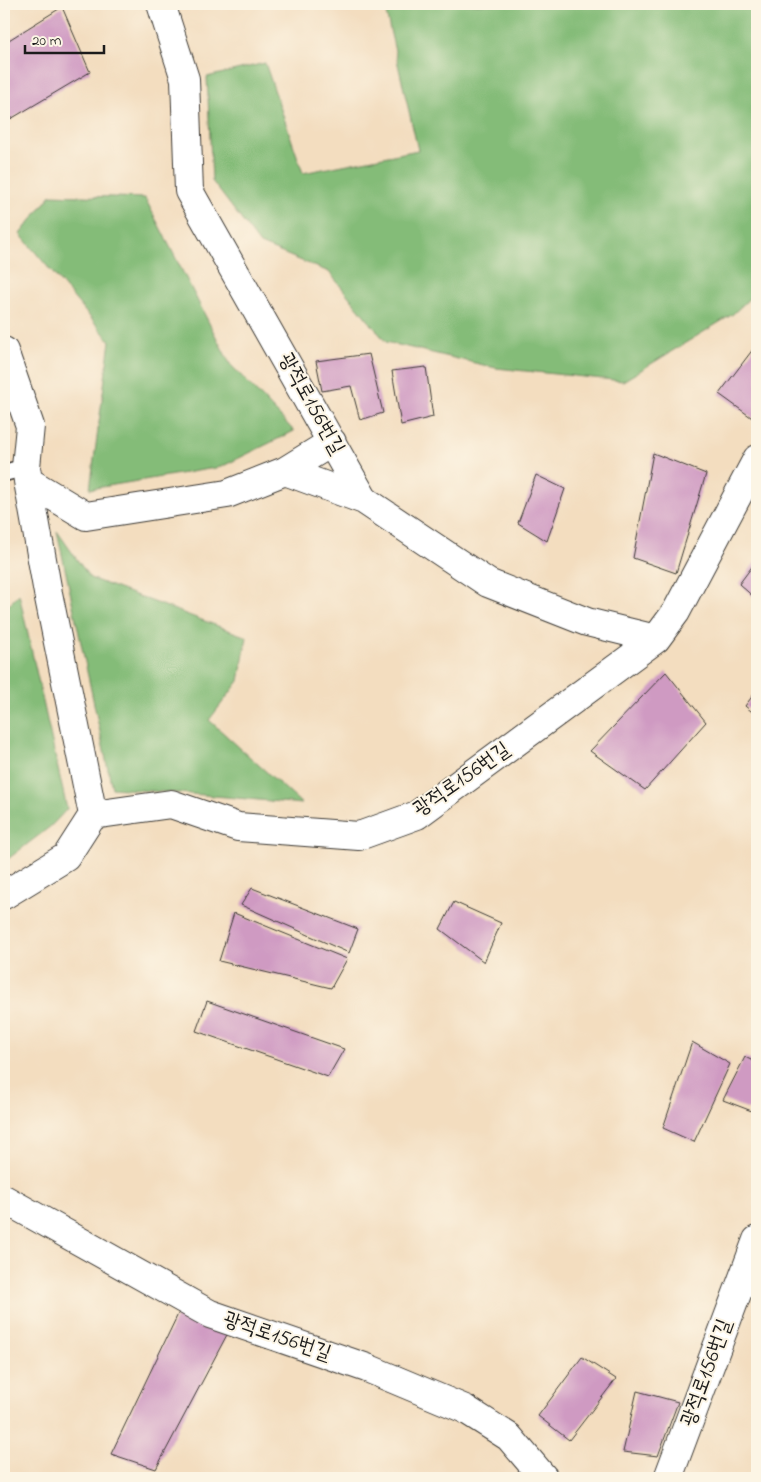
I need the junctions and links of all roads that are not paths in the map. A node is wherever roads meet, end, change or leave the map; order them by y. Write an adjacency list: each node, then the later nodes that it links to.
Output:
1 (161, 4): 3 (street, 광적로156번길)
2 (4, 351): 6 (street)
3 (332, 442): 5 (street); 7 (street, 광적로156번길)
4 (757, 459): 8 (street, 광적로156번길)
5 (285, 471): 6 (street); 7 (street)
6 (20, 474): 9 (street)
7 (364, 500): 8 (street, 광적로156번길)
8 (656, 639): 9 (street, 광적로156번길)
9 (93, 815): 10 (street)
10 (4, 895)
11 (4, 1199): 13 (street, 광적로156번길)
12 (757, 1240): 14 (street, 광적로156번길)
13 (544, 1478)
14 (668, 1478)

